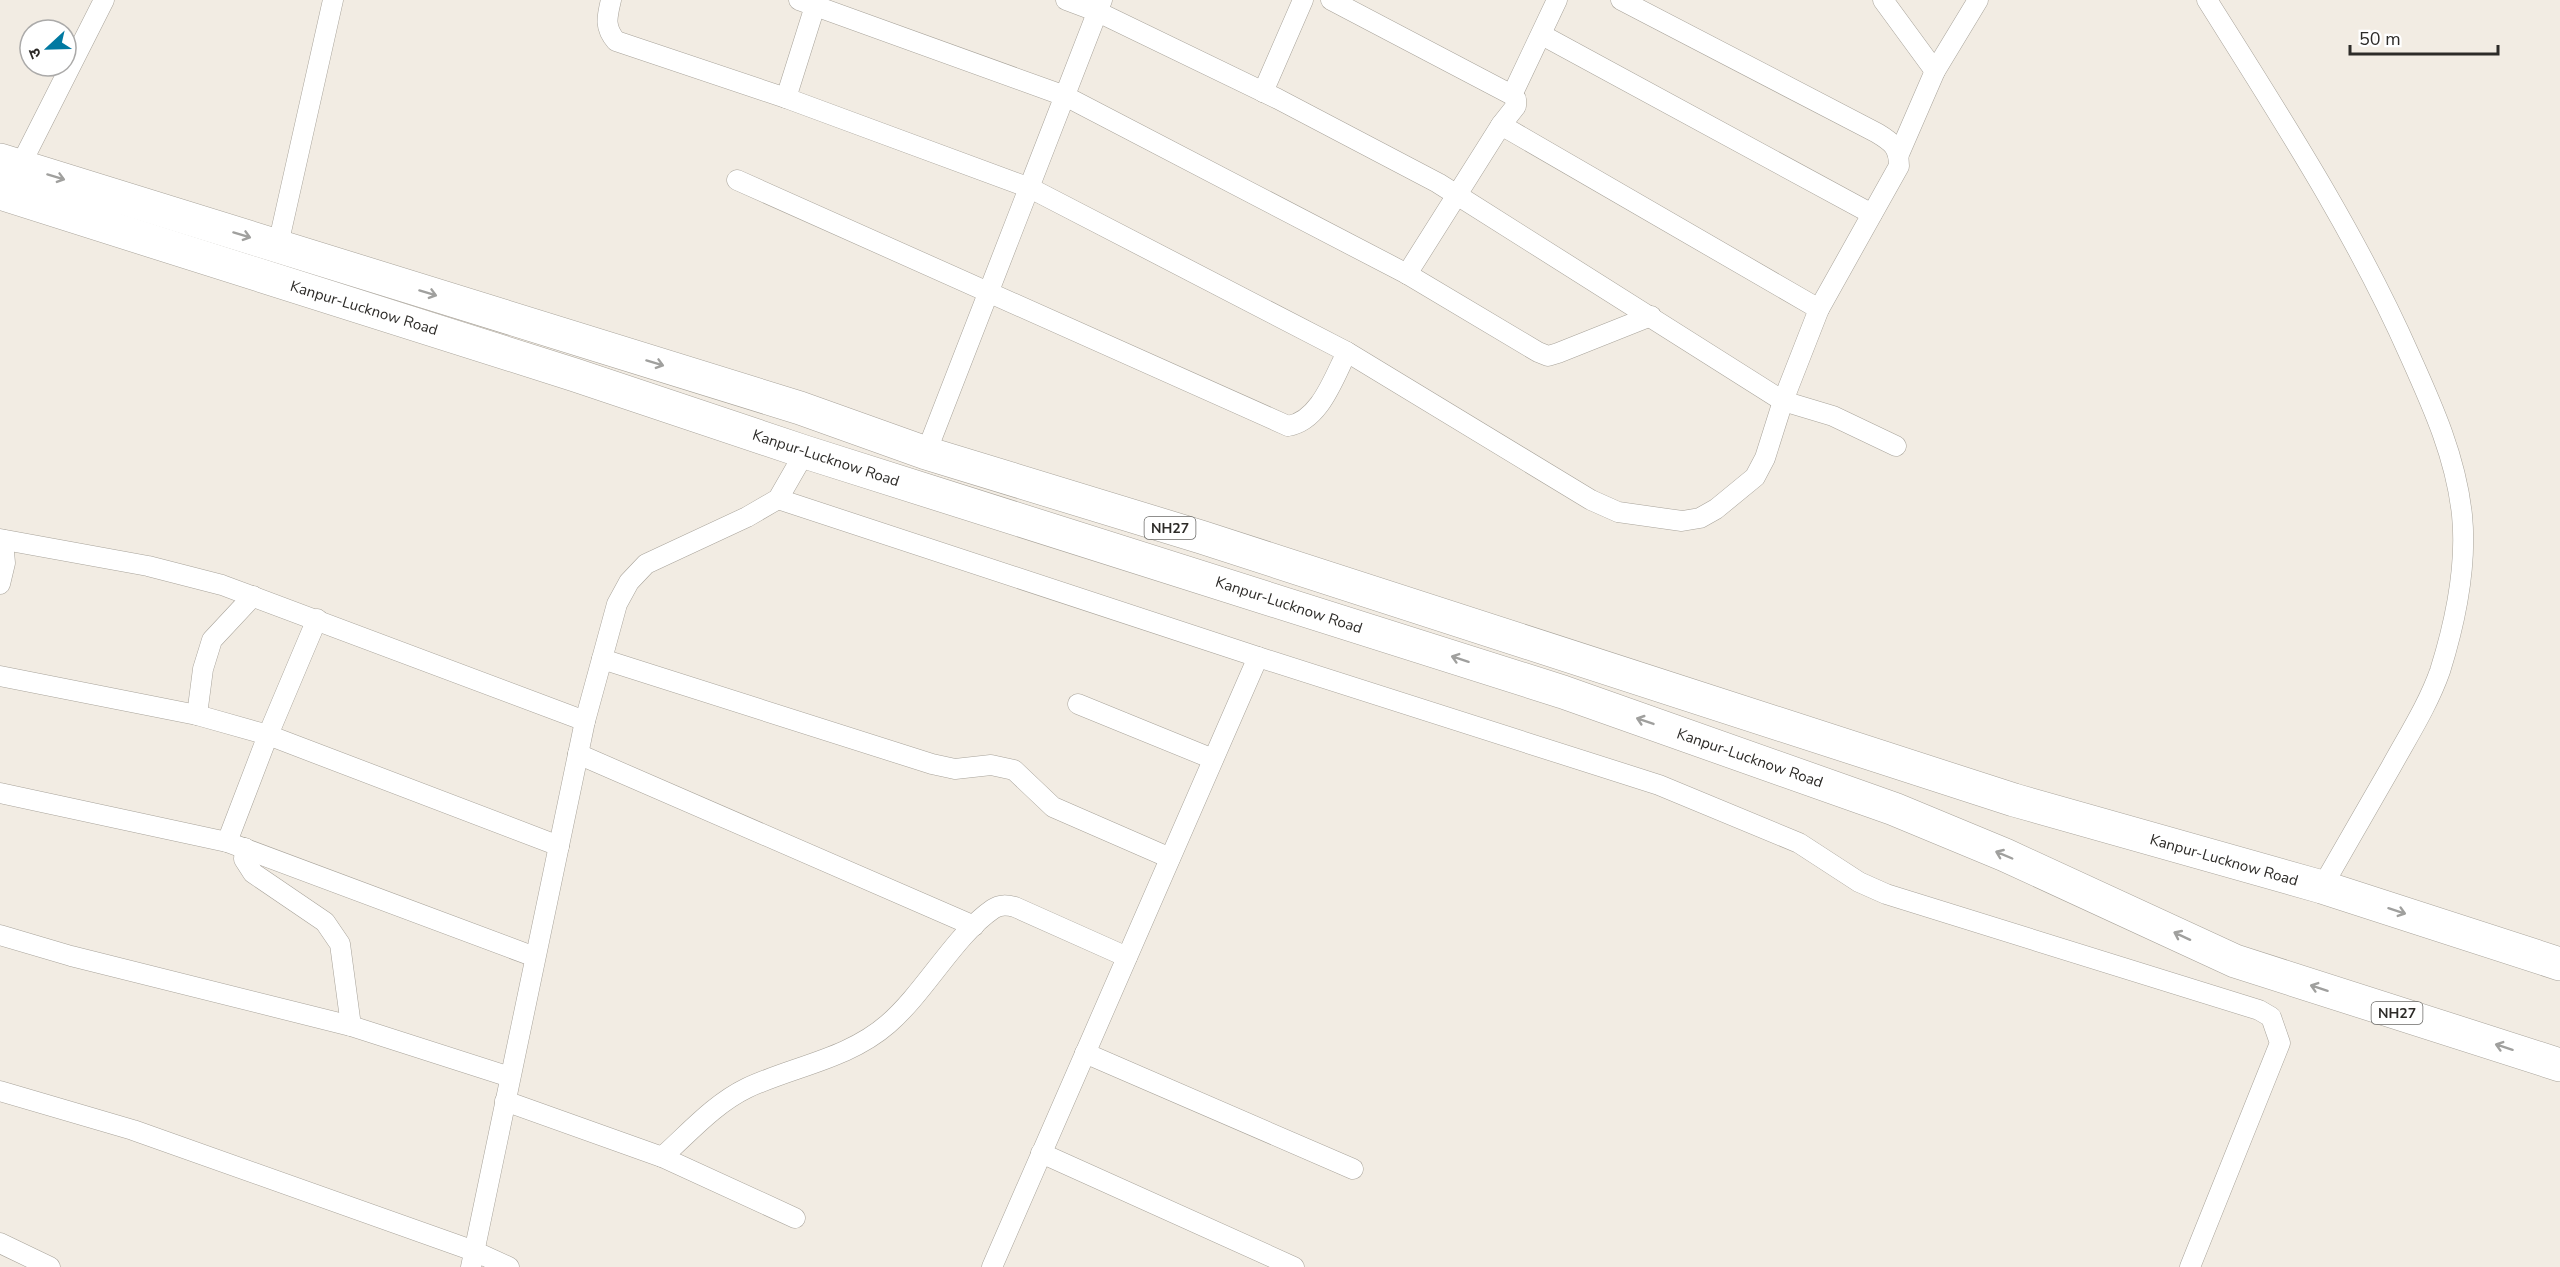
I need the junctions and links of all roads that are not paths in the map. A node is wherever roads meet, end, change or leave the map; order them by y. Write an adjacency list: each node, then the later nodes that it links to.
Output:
1 (104, 0): 22 (street)
2 (333, 0): 28 (street)
3 (611, 0): 19 (street)
4 (1066, 0): 13 (street)
5 (1303, 0): 16 (street)
6 (1331, 0): 17 (street)
7 (1557, 0): 14 (street)
8 (1621, 0): 21 (street)
9 (1883, 0): 15 (street)
10 (1978, 0): 15 (street)
11 (2207, 0): 58 (street)
12 (807, 3): 18 (street); 19 (street)
13 (1100, 6): 16 (street); 18 (street)
14 (1542, 35): 17 (street); 27 (street)
15 (1935, 71): 21 (street)
16 (1263, 92): 26 (street)
17 (1512, 95): 20 (street)
18 (1065, 96): 24 (street); 29 (street)
19 (786, 98): 24 (street)
20 (1502, 125): 26 (street); 31 (street)
21 (1899, 154): 27 (street)
22 (10, 163): 28 (highway, Kanpur-Lucknow Road / NH27, one-way to 28)
23 (737, 180): 30 (street)
24 (1030, 188): 30 (street); 34 (street)
25 (0, 193): 35 (highway, Kanpur-Lucknow Road / NH27)
26 (1458, 195): 29 (street); 32 (street)
27 (1872, 214): 31 (street)
28 (278, 246): 33 (highway, Kanpur-Lucknow Road / NH27, one-way to 33)
29 (1407, 274): 32 (street)
30 (990, 291): 34 (street); 39 (street)
31 (1819, 309): 36 (street)
32 (1651, 316): 36 (street)
33 (611, 349): 35 (highway); 39 (highway, Kanpur-Lucknow Road / NH27, one-way to 39)
34 (1347, 352): 36 (street)
35 (598, 382): 38 (highway, Kanpur-Lucknow Road / NH27)
36 (1782, 401): 37 (street)
37 (1896, 446)
38 (806, 452): 40 (street); 66 (highway, Kanpur-Lucknow Road / NH27, one-way to 38)
39 (926, 453): 58 (highway, Kanpur-Lucknow Road / NH27)
40 (778, 499): 45 (street); 46 (street)
41 (2, 539): 42 (street); 43 (street)
42 (0, 584)
43 (253, 596): 44 (street); 49 (street)
44 (316, 619): 50 (street); 51 (street)
45 (1258, 657): 53 (street); 80 (street)
46 (602, 659): 50 (street); 57 (street)
47 (0, 673): 49 (street)
48 (1078, 704): 53 (street)
49 (197, 715): 51 (street)
50 (585, 720): 52 (street)
51 (268, 735): 55 (street); 56 (street)
52 (578, 754): 56 (street); 59 (street)
53 (1213, 759): 57 (street)
54 (0, 793): 55 (street)
55 (236, 845): 61 (street); 64 (street)
56 (559, 846): 61 (street)
57 (1170, 858): 62 (street)
58 (2332, 890): 63 (highway, Kanpur-Lucknow Road / NH27, one-way to 63)
59 (974, 926): 62 (street); 71 (street)
60 (0, 935): 64 (street)
61 (535, 957): 67 (street)
62 (1127, 957): 65 (street)
63 (2560, 964)
64 (351, 1026): 67 (street)
65 (1085, 1053): 70 (street); 72 (street)
66 (2560, 1065)
67 (510, 1077): 69 (street)
68 (0, 1091): 75 (street)
69 (505, 1101): 71 (street); 75 (street)
70 (1041, 1154): 78 (street); 79 (street)
71 (662, 1157): 73 (street)
72 (1353, 1168)
73 (795, 1218)
74 (0, 1242): 76 (street)
75 (472, 1259): 77 (street)
76 (50, 1267)
77 (509, 1267)
78 (992, 1267)
79 (1294, 1267)
80 (2190, 1267)

